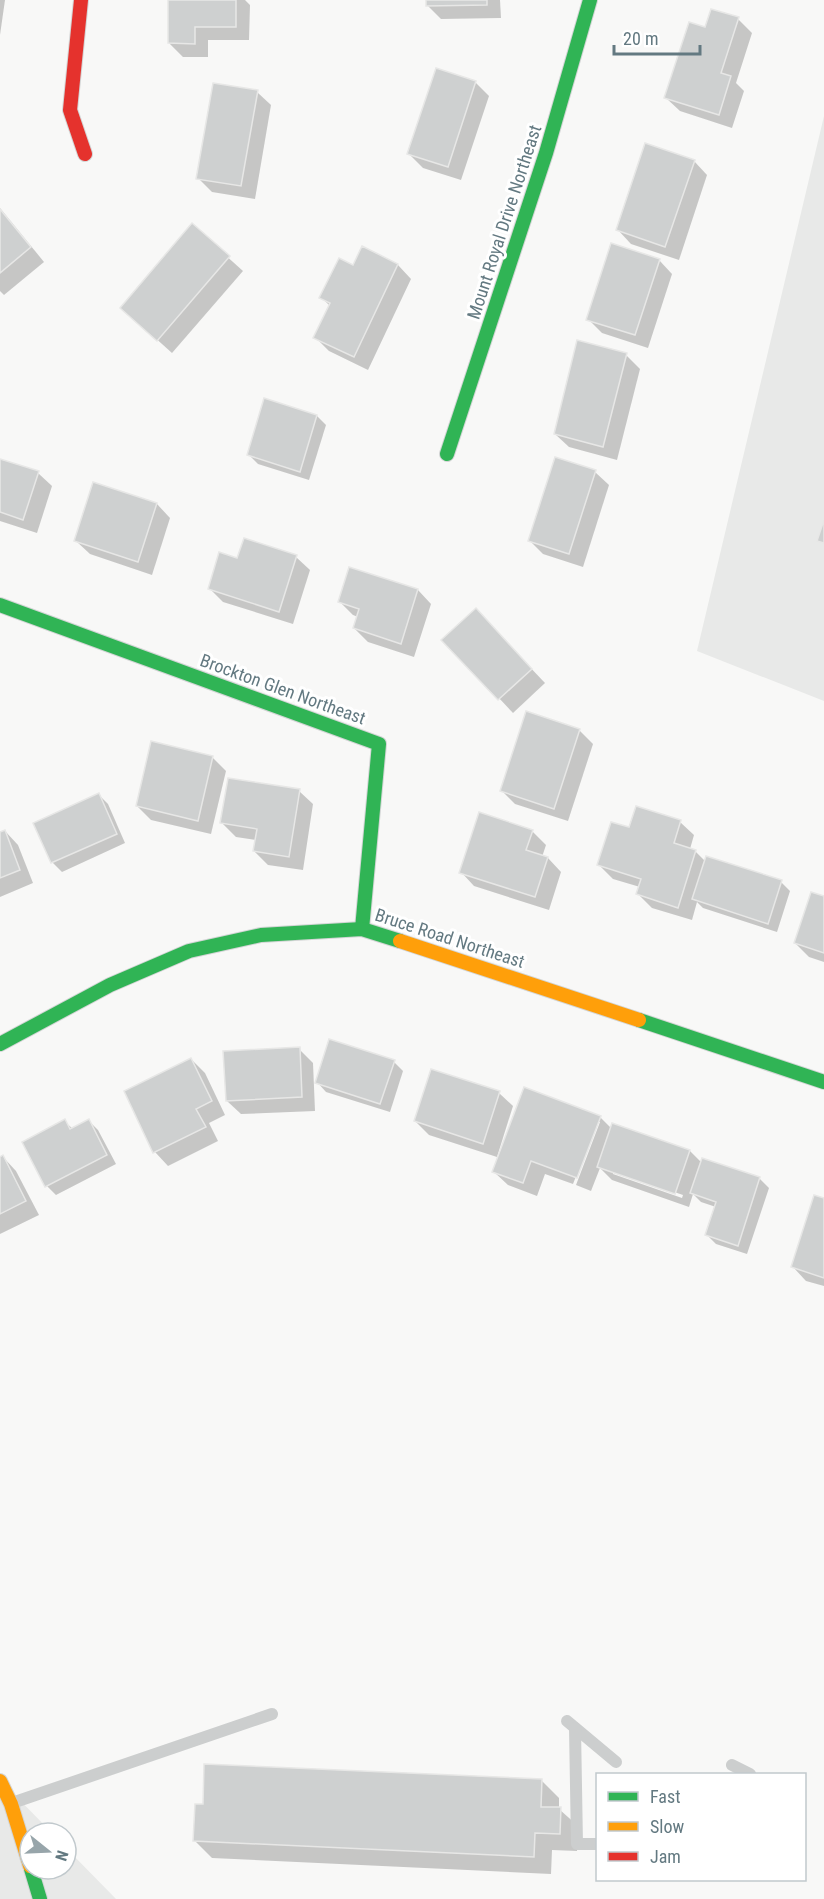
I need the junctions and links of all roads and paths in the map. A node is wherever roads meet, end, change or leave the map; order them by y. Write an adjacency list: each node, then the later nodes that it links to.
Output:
1 (81, 0): 3 (street)
2 (590, 0): 4 (street, Mount Royal Drive Northeast)
3 (85, 154)
4 (447, 454)
5 (0, 605): 6 (street, Brockton Glen Northeast)
6 (362, 929): 7 (street, Bruce Road Northeast); 8 (street, Bruce Road Northeast)
7 (0, 1044)
8 (824, 1082)
9 (272, 1714): 14 (lane)
10 (616, 1762): 16 (lane)
11 (732, 1765): 12 (lane)
12 (748, 1773)
13 (0, 1781): 14 (street)
14 (11, 1804): 15 (street)
15 (18, 1828)
16 (596, 1844)
17 (34, 1881): 18 (street)
18 (40, 1899)

